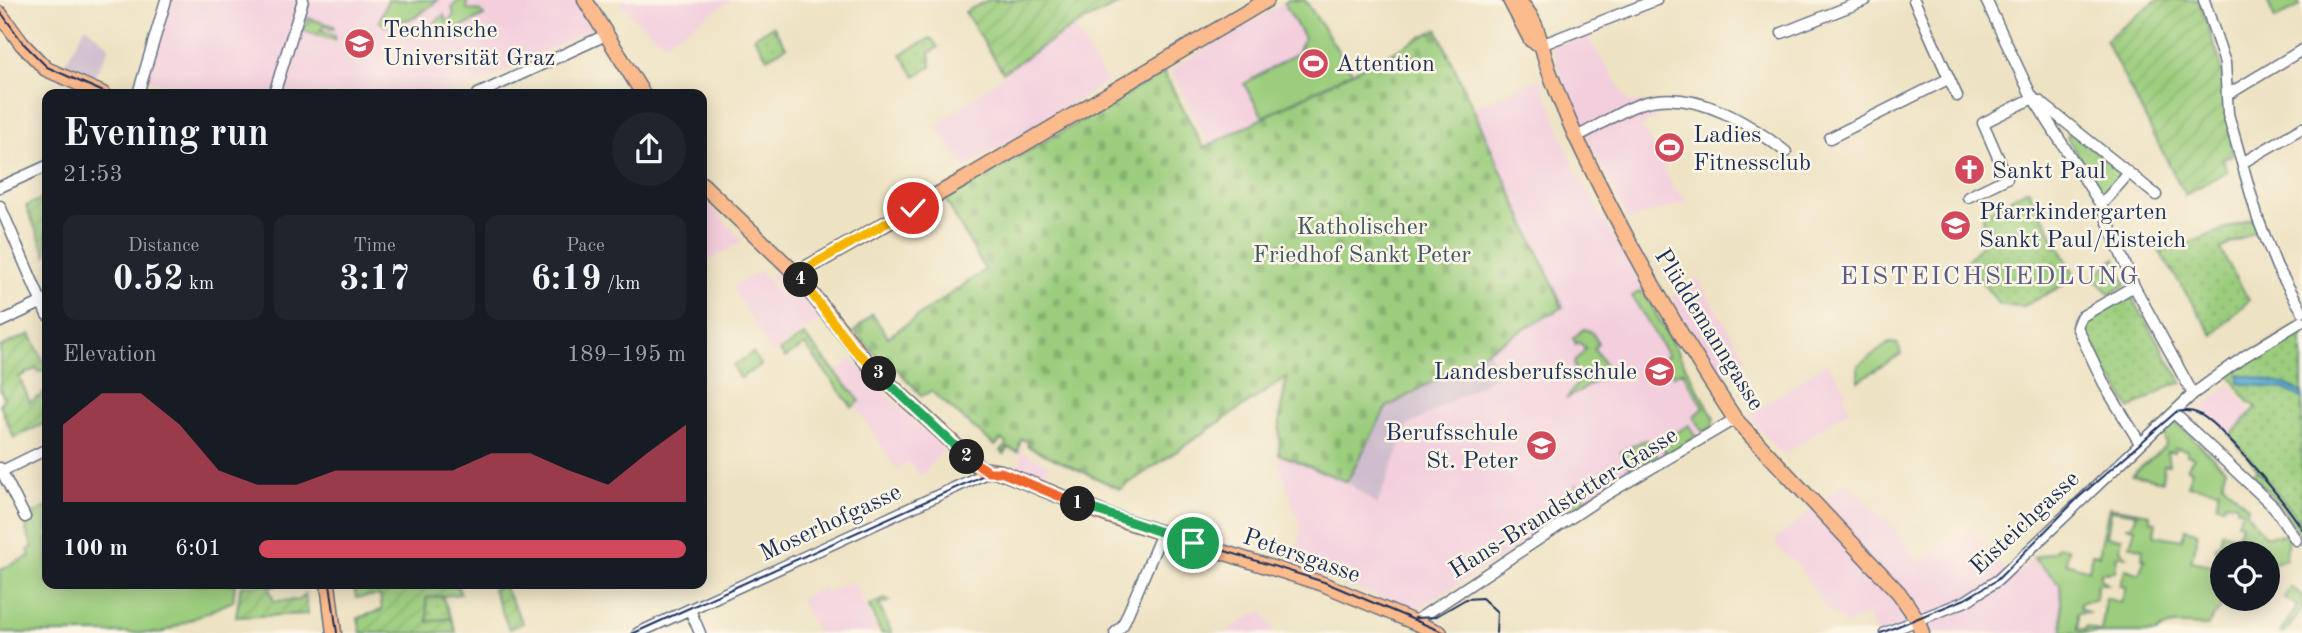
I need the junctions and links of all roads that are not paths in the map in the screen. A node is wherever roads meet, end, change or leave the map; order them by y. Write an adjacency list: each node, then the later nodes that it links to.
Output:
1 (166, 0): 21 (street)
2 (303, 0): 22 (street)
3 (585, 0): 16 (main road)
4 (1267, 0): 41 (main road)
5 (1510, 0): 17 (main road, Plüddemanngasse)
6 (1517, 0): 14 (main road, Plüddemanngasse)
7 (1530, 0): 14 (main road)
8 (1656, 0): 17 (street)
9 (1866, 0): 15 (street)
10 (1914, 0): 19 (street)
11 (1986, 0): 27 (street)
12 (2204, 0): 25 (street)
13 (0, 14): 20 (main road)
14 (1533, 19): 17 (main road, Plüddemanngasse)
15 (1782, 33)
16 (608, 34): 23 (street); 24 (main road)
17 (1541, 46): 29 (main road, Plüddemanngasse)
18 (2302, 50): 25 (street)
19 (1948, 79): 26 (street); 30 (street)
20 (92, 89)
21 (139, 89)
22 (276, 89)
23 (489, 89)
24 (640, 89)
25 (2227, 95): 32 (street)
26 (1957, 96)
27 (2033, 98): 34 (street); 38 (street); 39 (street)
28 (2302, 128): 32 (street)
29 (1576, 137): 31 (street); 50 (main road, Plüddemanngasse)
30 (1830, 138)
31 (1786, 152)
32 (2242, 163): 45 (street)
33 (42, 168): 35 (street)
34 (2129, 173): 37 (street); 39 (street)
35 (0, 187)
36 (707, 189): 41 (main road, Petersgasse)
37 (2157, 195)
38 (1968, 197)
39 (2101, 205): 42 (street)
40 (0, 206): 43 (street)
41 (796, 274): 54 (main road, Petersgasse)
42 (2134, 286): 48 (street); 51 (street)
43 (42, 296)
44 (42, 303): 47 (street)
45 (2302, 311)
46 (2302, 321): 48 (street, Eisteichgasse)
47 (0, 322)
48 (2193, 394): 49 (street, Eisteichgasse)
49 (2175, 414): 51 (street, Eisteichgasse); 57 (street)
50 (1735, 419): 60 (street, Hans-Brandstetter-Gasse); 61 (main road, Plüddemanngasse)
51 (2140, 443): 61 (street, Eisteichgasse)
52 (42, 451): 53 (street)
53 (1, 470): 55 (street)
54 (989, 472): 56 (main road, Petersgasse); 59 (street, Moserhofgasse)
55 (25, 517)
56 (1161, 533): 60 (main road, Petersgasse); 65 (street)
57 (2297, 540)
58 (329, 589): 62 (main road)
59 (690, 610): 63 (street, Moserhofgasse); 64 (street)
60 (1414, 622): 66 (main road, Petersgasse)
61 (1920, 626): 67 (street, Eisteichgasse)
62 (334, 633)
63 (638, 633)
64 (701, 633)
65 (1115, 633)
66 (1440, 633)
67 (1885, 633)

